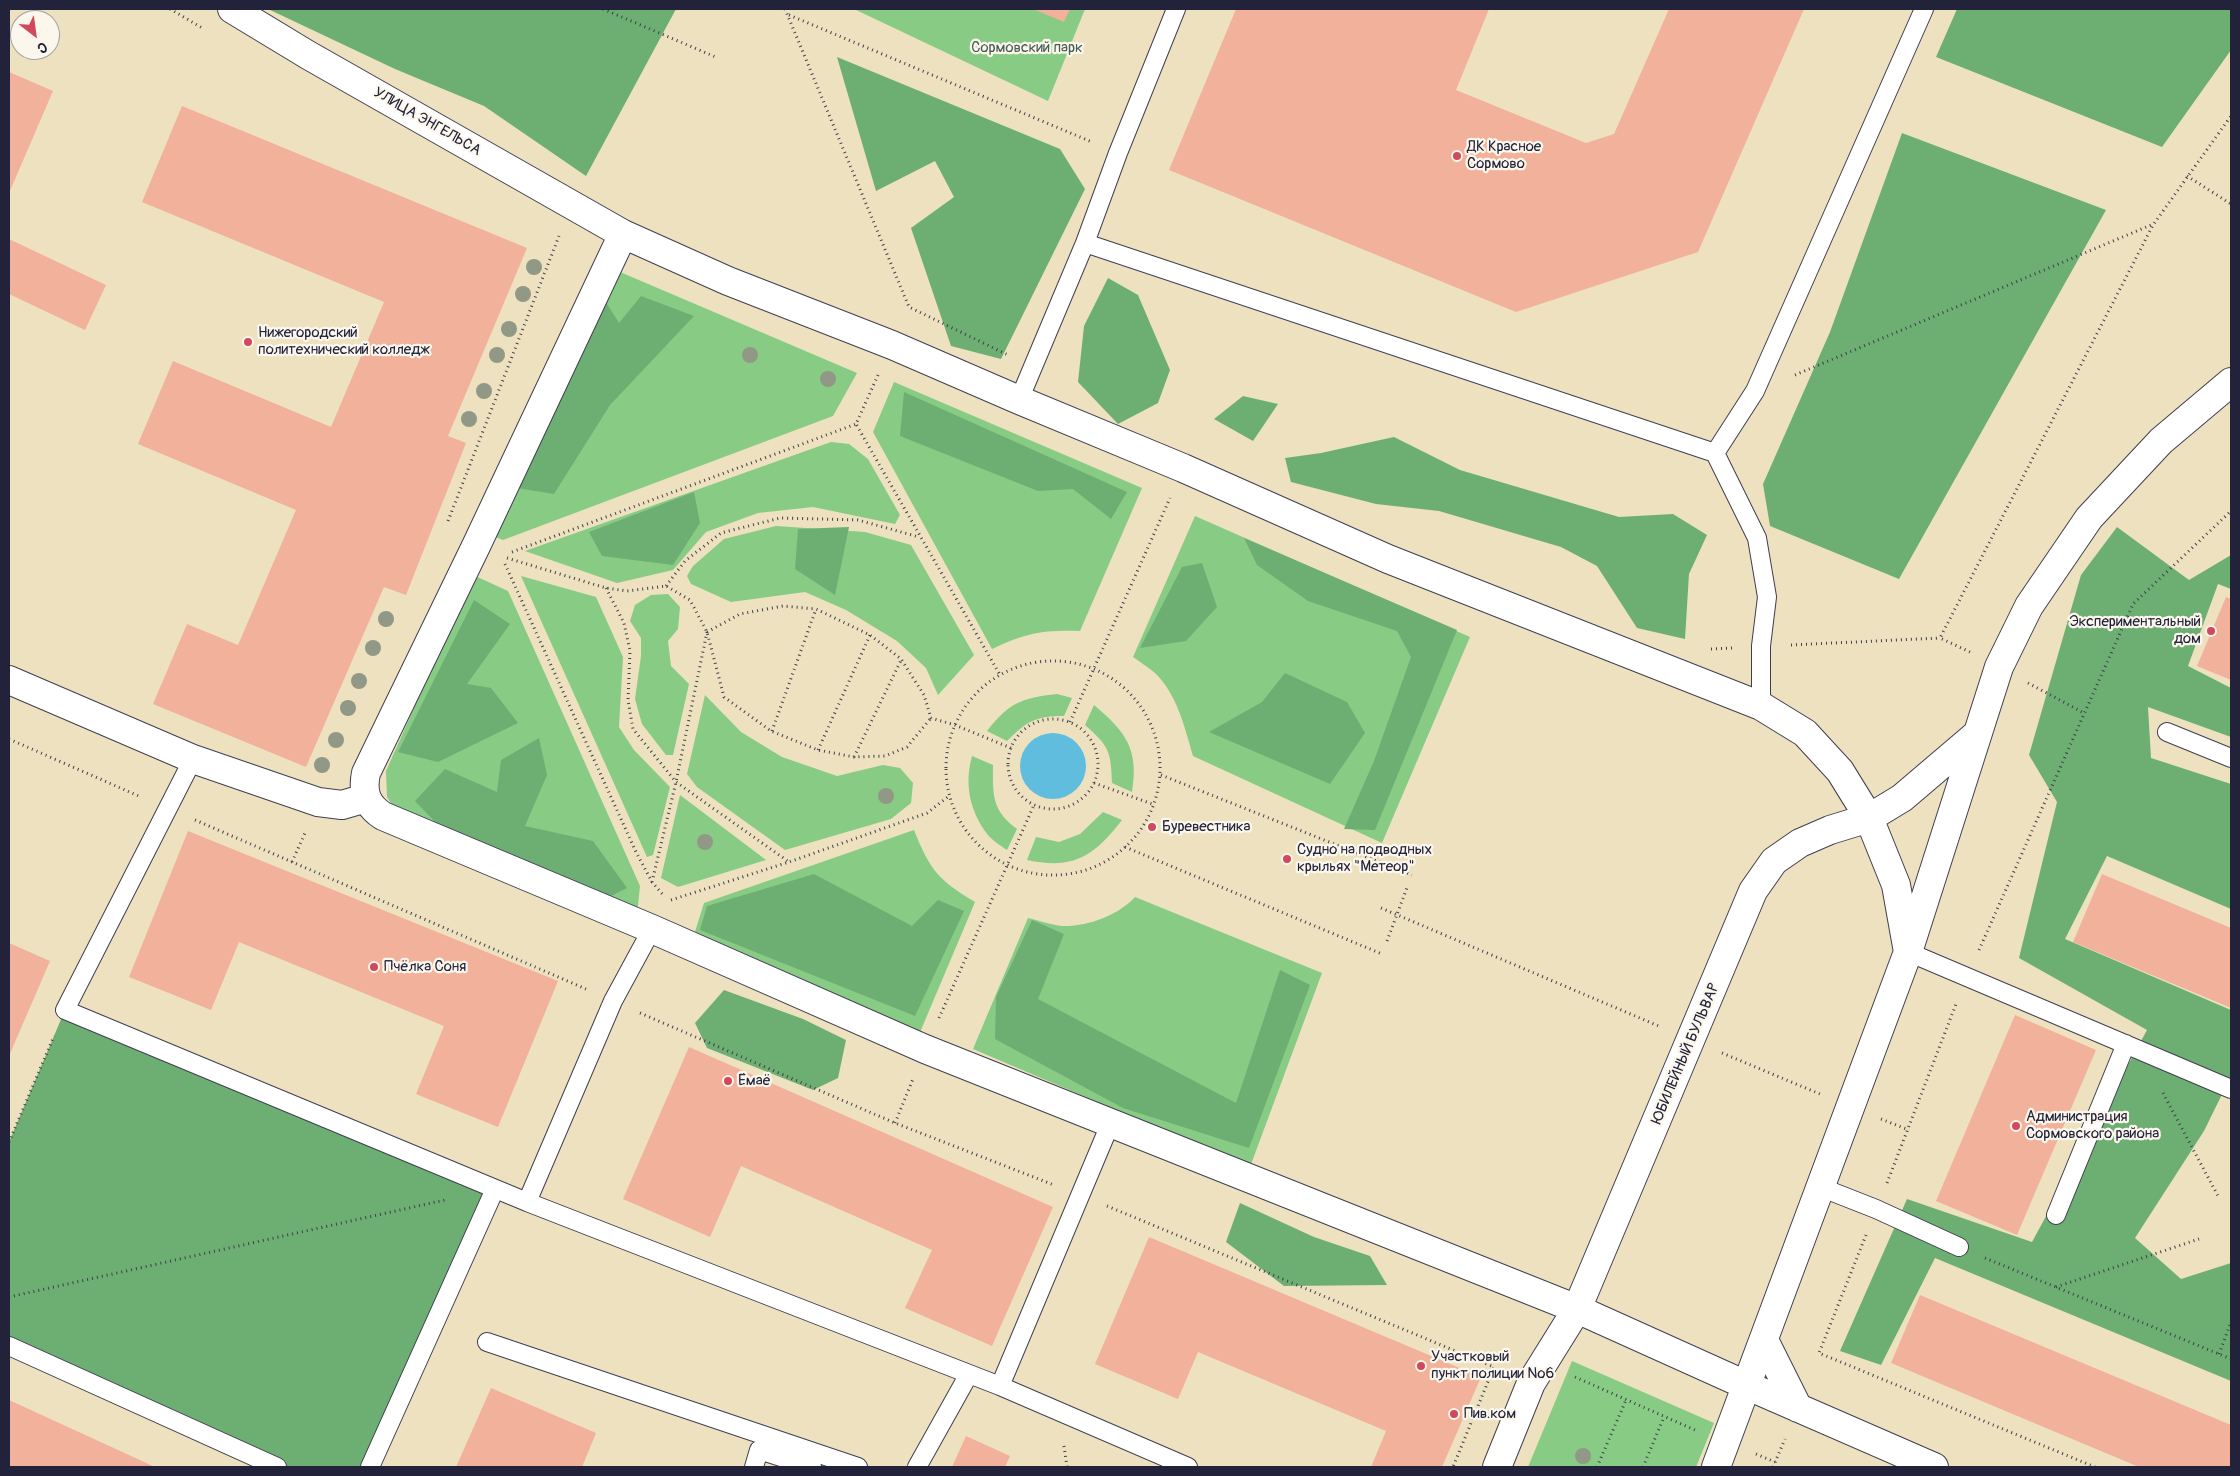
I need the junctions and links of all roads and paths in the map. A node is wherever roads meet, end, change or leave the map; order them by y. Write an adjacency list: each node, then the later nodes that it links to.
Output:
1 (170, 9): 8 (path)
2 (232, 9): 16 (street, УЛИЦА ЭНГЕЛЬСА)
3 (604, 9): 9 (path)
4 (785, 9): 7 (path)
5 (1176, 9): 11 (lane)
6 (1924, 9): 22 (lane)
7 (789, 15): 11 (path); 18 (path)
8 (212, 33)
9 (718, 58)
10 (2231, 116): 12 (path)
11 (1118, 153): 17 (lane)
12 (2187, 176): 13 (path); 14 (path)
13 (2231, 204)
14 (2153, 225): 22 (path); 35 (path)
15 (562, 229): 29 (path)
16 (623, 234): 19 (street, УЛИЦА ЭНГЕЛЬСА); 29 (street)
17 (1085, 243): 20 (lane); 25 (lane)
18 (909, 306): 19 (path); 20 (path)
19 (892, 344): 23 (street, УЛИЦА ЭНГЕЛЬСА); 24 (path)
20 (1034, 367): 23 (lane)
21 (2231, 382): 39 (street)
22 (1755, 391): 25 (lane)
23 (1019, 400): 26 (street, УЛИЦА ЭНГЕЛЬСА)
24 (856, 424): 28 (path); 29 (path)
25 (1715, 453): 36 (lane)
26 (1183, 468): 40 (path); 43 (street, УЛИЦА ЭНГЕЛЬСА)
27 (2231, 511): 44 (path)
28 (919, 537): 30 (path); 41 (path)
29 (489, 550): 31 (path); 61 (street); 72 (path)
30 (666, 586): 31 (path); 33 (path)
31 (606, 588): 58 (path)
32 (816, 609): 33 (path); 34 (path); 48 (path)
33 (707, 632): 48 (path); 58 (path)
34 (870, 636): 38 (path); 53 (path)
35 (1940, 638): 36 (path); 39 (path)
36 (1761, 646): 37 (path); 43 (lane)
37 (1702, 649)
38 (901, 659): 45 (path); 54 (path)
39 (1999, 667): 44 (path); 50 (street)
40 (1094, 669): 41 (path); 46 (path); 57 (path)
41 (1000, 675): 47 (path)
42 (9, 680): 56 (street)
43 (1761, 706): 66 (street, УЛИЦА ЭНГЕЛЬСА)
44 (2084, 713): 80 (path)
45 (931, 718): 47 (path); 54 (path)
46 (1070, 722): 52 (path); 59 (path)
47 (955, 725): 52 (path); 60 (path)
48 (772, 731): 53 (path)
49 (2167, 732): 55 (lane)
50 (1977, 734): 66 (street, ЮБИЛЕЙНЫЙ БУЛЬВАР); 78 (street)
51 (9, 739): 65 (path)
52 (1011, 748): 63 (path)
53 (818, 750): 54 (path)
54 (854, 757)
55 (2231, 758)
56 (193, 759): 62 (street); 65 (lane)
57 (1161, 775): 64 (path); 71 (path)
58 (676, 782): 69 (path); 72 (path)
59 (1094, 783): 63 (path); 64 (path)
60 (949, 796): 69 (path); 70 (path)
61 (366, 798): 62 (street); 76 (street)
62 (318, 802): 68 (path)
63 (1034, 805): 70 (path)
64 (1155, 805): 67 (path)
65 (168, 808): 68 (path); 82 (lane)
66 (1869, 818): 78 (street, УЛИЦА ЭНГЕЛЬСА); 105 (street, ЮБИЛЕЙНЫЙ БУЛЬВАР)
67 (1126, 846): 70 (path); 79 (path)
68 (292, 862): 81 (path)
69 (789, 862): 72 (path)
70 (1006, 865): 85 (path)
71 (1412, 875)
72 (652, 882)
73 (1408, 885): 75 (path)
74 (1381, 908): 75 (path)
75 (1398, 915): 77 (path); 83 (path)
76 (652, 929): 81 (lane); 85 (street)
77 (1387, 941)
78 (1908, 952): 80 (lane); 94 (street)
79 (1382, 954)
80 (1967, 976): 84 (lane); 92 (path)
81 (613, 1001): 89 (path); 98 (lane)
82 (65, 1010): 93 (path); 95 (lane)
83 (1666, 1030)
84 (2133, 1048): 88 (lane); 97 (path); 100 (lane)
85 (925, 1049): 89 (path); 90 (street)
86 (1721, 1053): 87 (path)
87 (1806, 1089)
88 (2231, 1089)
89 (895, 1122): 96 (path)
90 (1111, 1122): 96 (lane); 105 (street)
91 (1890, 1122): 92 (path)
92 (1909, 1130): 99 (path)
93 (9, 1142)
94 (1820, 1187): 99 (lane); 107 (street)
95 (495, 1189): 98 (lane); 104 (path); 124 (lane)
96 (1080, 1195): 114 (lane); 130 (path)
97 (2218, 1196)
98 (527, 1202): 112 (lane)
99 (1876, 1209): 102 (lane); 137 (path)
100 (2056, 1215)
101 (2199, 1239): 103 (path)
102 (1959, 1247): 103 (path)
103 (2056, 1287): 110 (path)
104 (9, 1297)
105 (1577, 1309): 115 (street); 131 (street, ЮБИЛЕЙНЫЙ БУЛЬВАР)
106 (2231, 1322): 110 (path)
107 (1764, 1340): 115 (street); 117 (street)
108 (487, 1342): 127 (lane)
109 (9, 1346): 123 (lane)
110 (2219, 1354): 111 (path)
111 (2231, 1359)
112 (969, 1374): 114 (lane); 128 (lane)
113 (1569, 1384): 116 (path)
114 (1000, 1386): 129 (lane)
115 (1748, 1386): 117 (street); 134 (street)
116 (1626, 1400): 118 (path); 132 (path)
117 (1798, 1408): 136 (street)
118 (1664, 1417): 119 (path); 133 (path)
119 (1696, 1431)
120 (1785, 1438): 122 (path)
121 (1748, 1451): 122 (path)
122 (1775, 1462): 135 (path)
123 (277, 1467)
124 (370, 1467)
125 (754, 1467): 126 (lane)
126 (812, 1467)
127 (858, 1467)
128 (917, 1467)
129 (1188, 1467)
130 (1453, 1467)
131 (1497, 1467)
132 (1597, 1467)
133 (1643, 1467)
134 (1716, 1467)
135 (1773, 1467)
136 (1934, 1467)
137 (2095, 1467)

